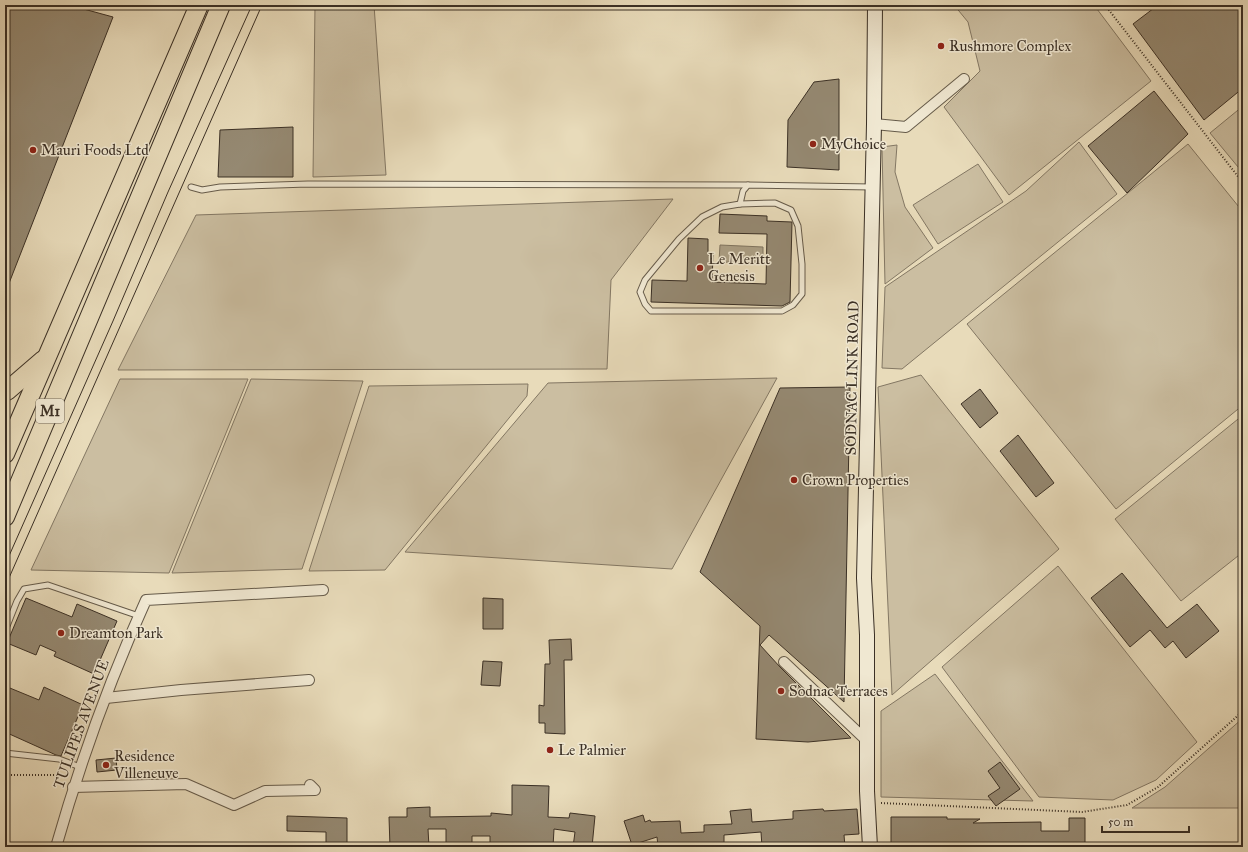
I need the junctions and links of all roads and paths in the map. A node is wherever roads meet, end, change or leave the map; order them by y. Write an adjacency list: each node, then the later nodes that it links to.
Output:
1 (186, 5): 14 (highway)
2 (199, 5): 14 (highway, M1)
3 (221, 5): 15 (highway, M1)
4 (232, 5): 15 (highway)
5 (875, 5): 8 (main road, SODNAC LINK ROAD)
6 (1106, 5): 9 (path)
7 (964, 78): 8 (street)
8 (874, 124): 12 (main road, SODNAC LINK ROAD)
9 (1243, 183)
10 (748, 185): 11 (lane); 12 (lane); 13 (lane)
11 (191, 187)
12 (873, 187): 27 (main road, SODNAC LINK ROAD)
13 (740, 204): 13 (lane)
14 (72, 300): 16 (highway, M1)
15 (95, 305): 19 (highway, M1)
16 (46, 358): 17 (highway); 18 (highway, M1)
17 (6, 392)
18 (5, 454)
19 (5, 517)
20 (323, 590): 21 (street, TULIPES AVENUE)
21 (139, 616): 22 (lane); 25 (street, TULIPES AVENUE)
22 (5, 631)
23 (784, 662): 27 (street)
24 (309, 680): 25 (street)
25 (106, 698): 29 (street, TULIPES AVENUE)
26 (1243, 711): 33 (path)
27 (866, 740): 33 (main road, SODNAC LINK ROAD)
28 (5, 753): 29 (lane)
29 (79, 771): 30 (path); 32 (street, TULIPES AVENUE)
30 (5, 775)
31 (310, 785): 32 (street)
32 (73, 787): 34 (street, TULIPES AVENUE)
33 (868, 802): 35 (main road, SODNAC LINK ROAD)
34 (56, 847)
35 (870, 847)

